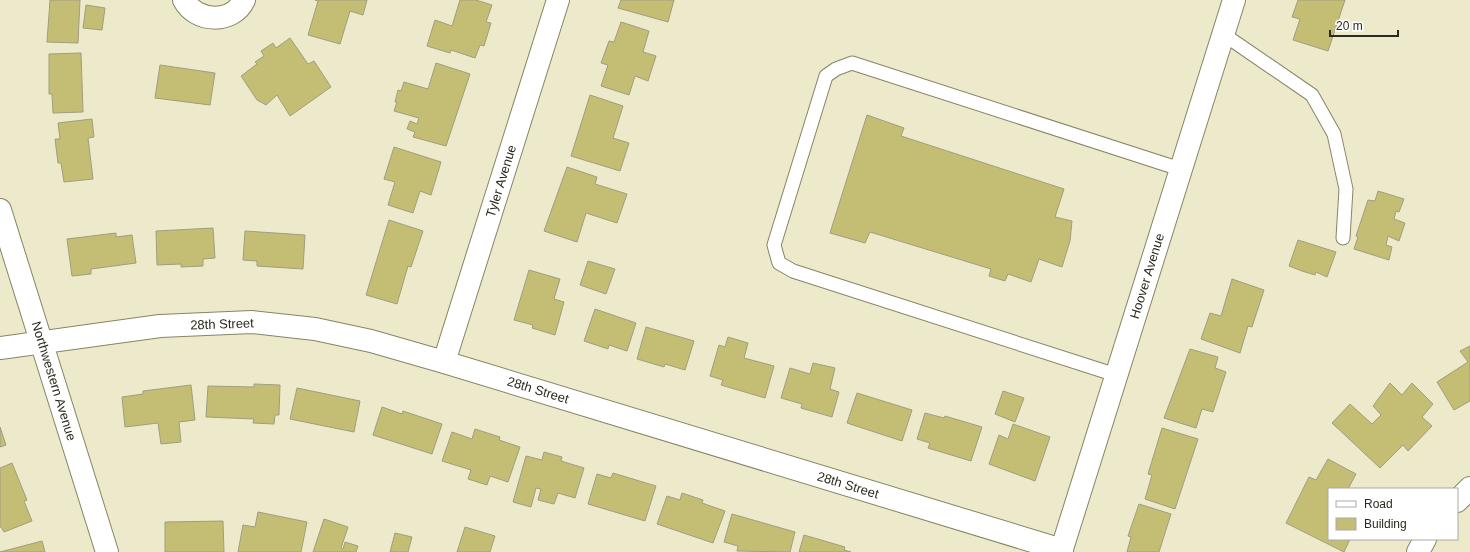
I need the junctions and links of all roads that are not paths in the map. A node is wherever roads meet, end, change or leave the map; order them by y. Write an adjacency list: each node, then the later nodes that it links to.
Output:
1 (184, 0): 2 (street)
2 (244, 0)
3 (558, 0): 11 (street, Tyler Avenue)
4 (1234, 0): 5 (street, Hoover Avenue)
5 (1223, 34): 6 (street, Hoover Avenue); 8 (lane)
6 (1180, 169): 12 (street, Hoover Avenue); 12 (lane)
7 (0, 210): 9 (street, Northwestern Avenue)
8 (1343, 238)
9 (41, 342): 10 (street, 28th Street); 11 (street, 28th Street); 17 (street, Northwestern Avenue)
10 (0, 348)
11 (444, 362): 16 (street, 28th Street)
12 (1116, 375): 16 (street, Hoover Avenue)
13 (1470, 488): 14 (street)
14 (1458, 501)
15 (1424, 540): 18 (street)
16 (1062, 551)
17 (107, 552)
18 (1418, 552)

